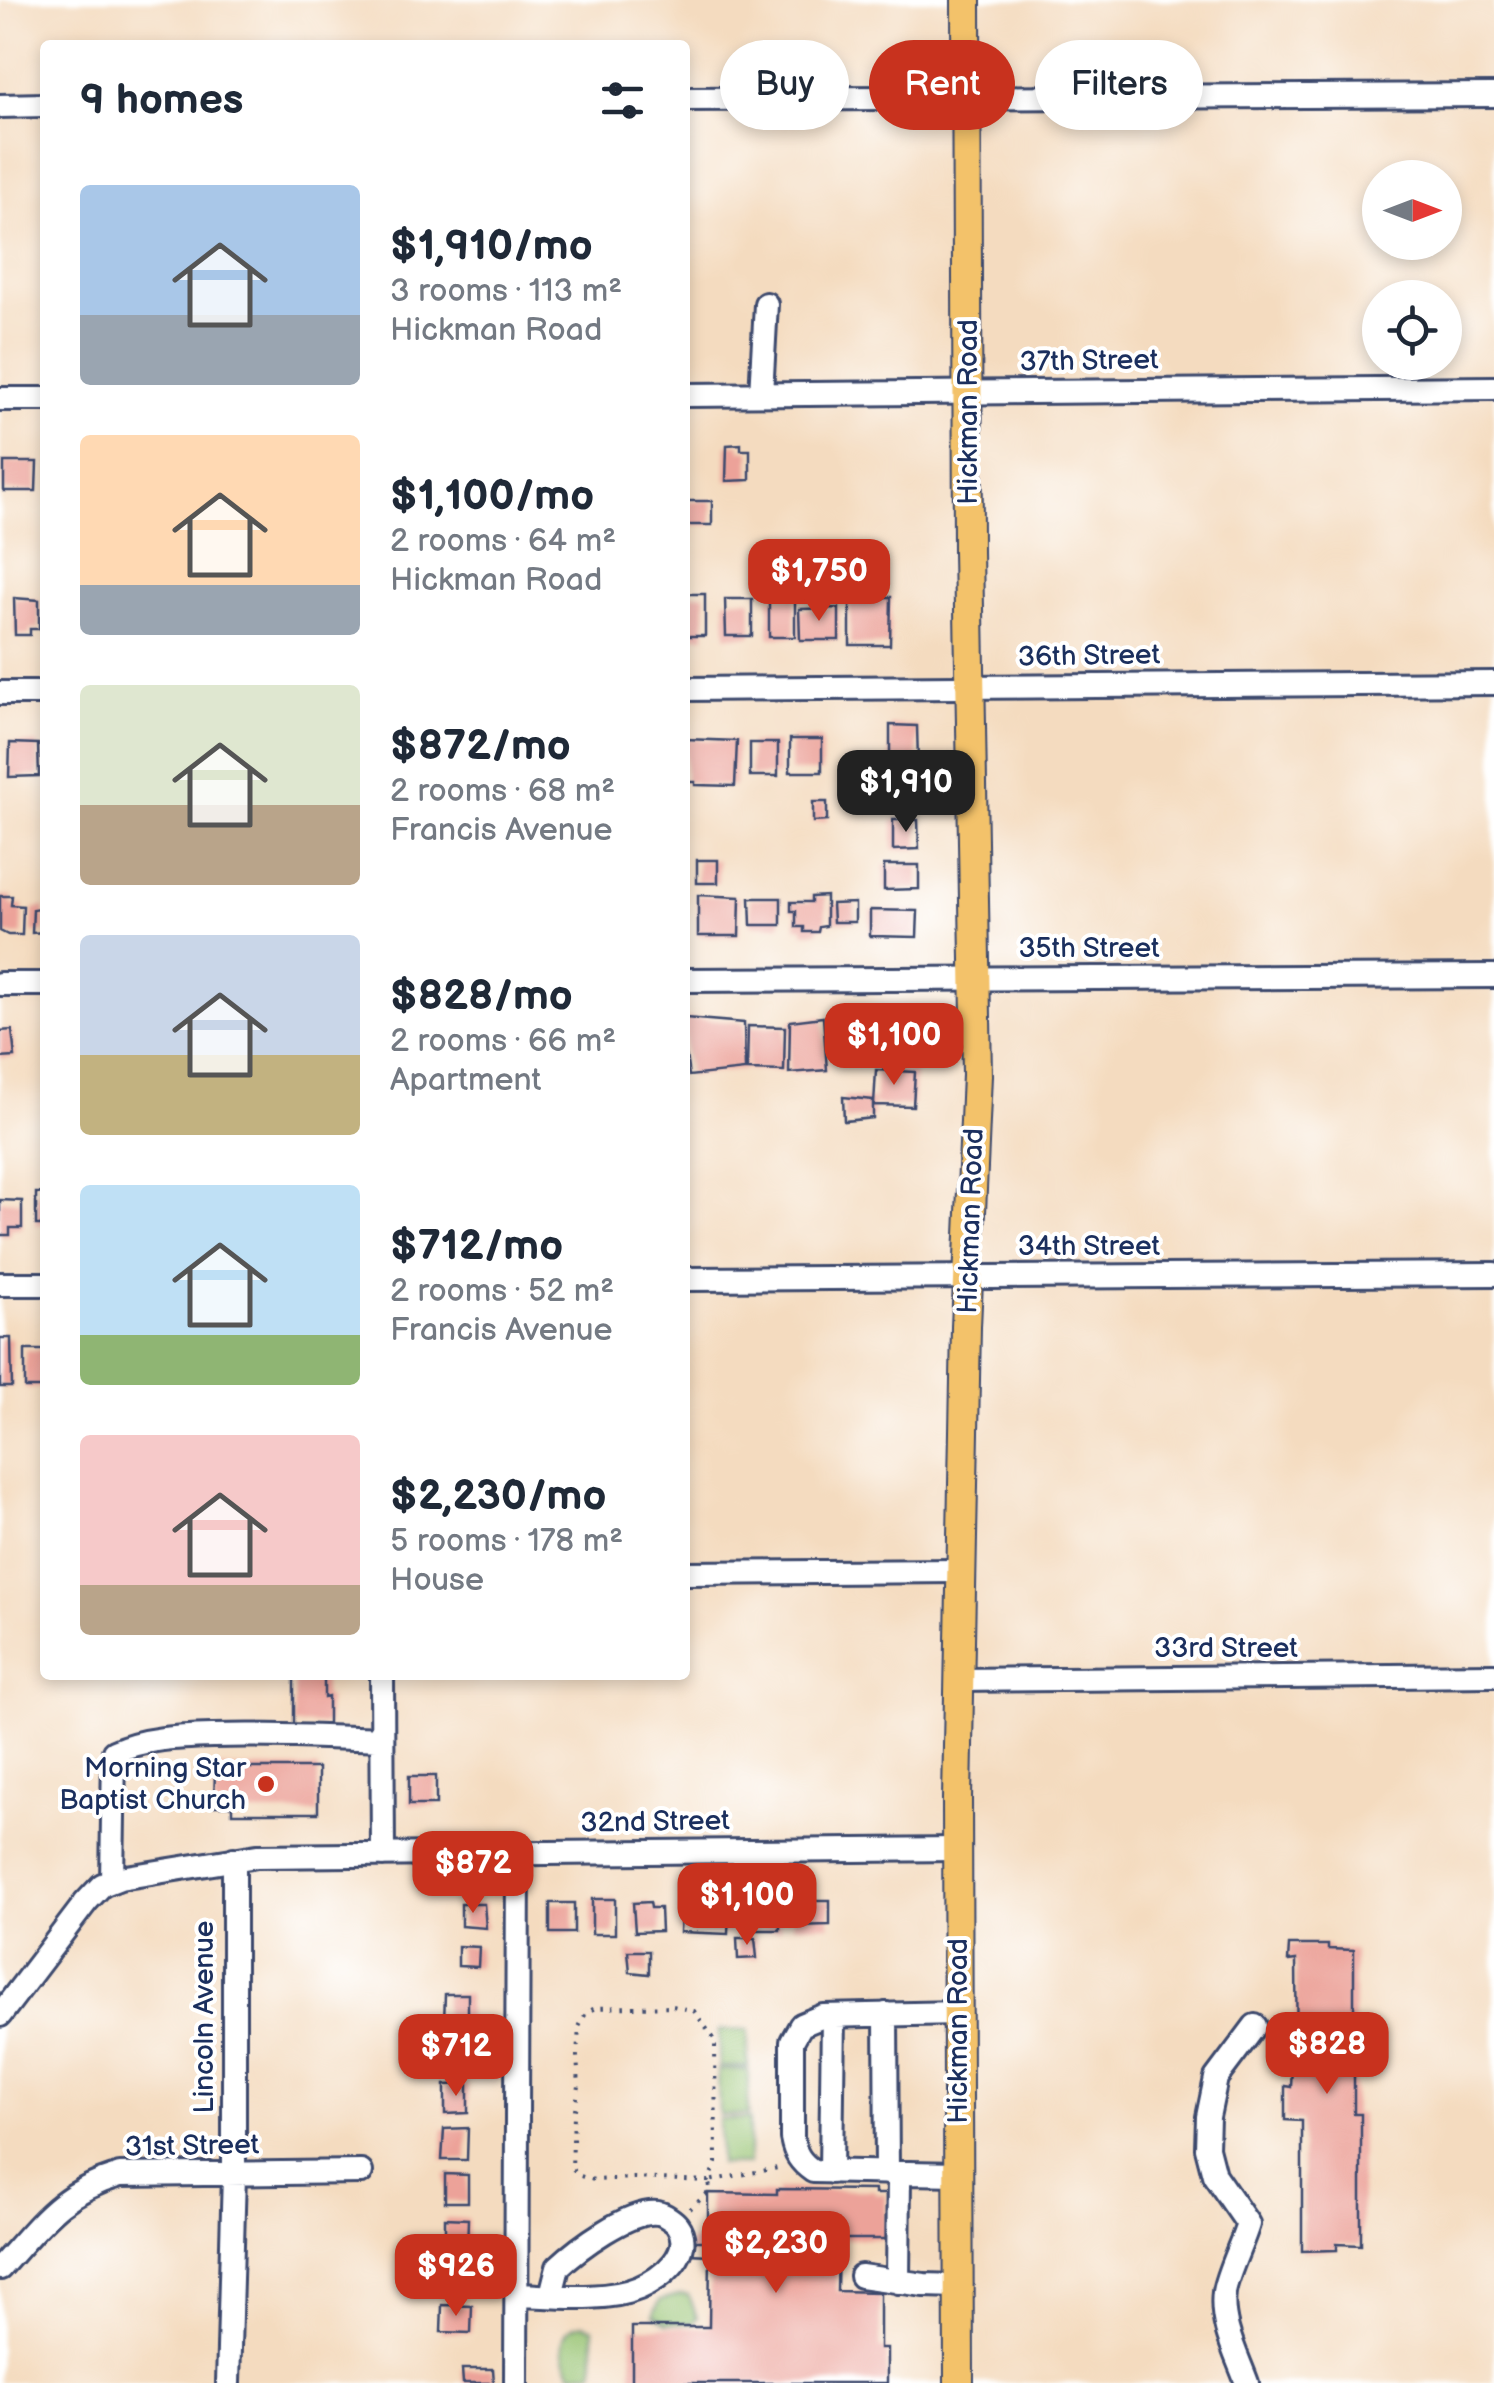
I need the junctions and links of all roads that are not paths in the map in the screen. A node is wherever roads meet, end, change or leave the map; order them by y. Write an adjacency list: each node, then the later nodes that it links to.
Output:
1 (966, 0): 2 (main road, Hickman Road)
2 (966, 40)
3 (1494, 95): 4 (street)
4 (1015, 96)
5 (869, 97): 6 (street)
6 (690, 99)
7 (40, 105): 8 (street)
8 (0, 106)
9 (966, 130): 12 (main road, Hickman Road)
10 (766, 304): 13 (street)
11 (1494, 388): 12 (street, 37th Street)
12 (968, 393): 13 (street, 37th Street); 18 (main road, Hickman Road)
13 (760, 394): 14 (street, 37th Street)
14 (690, 395)
15 (0, 399): 16 (street)
16 (40, 399)
17 (1494, 682): 18 (street, 36th Street)
18 (970, 687): 19 (street, 36th Street); 23 (main road, Hickman Road)
19 (690, 689)
20 (0, 693): 21 (street)
21 (40, 693)
22 (1494, 976): 23 (street, 35th Street)
23 (976, 979): 24 (street, 35th Street); 28 (main road, Hickman Road)
24 (690, 980)
25 (0, 984): 26 (street)
26 (40, 984)
27 (1494, 1274): 28 (street, 34th Street)
28 (968, 1276): 29 (street, 34th Street); 32 (main road, Hickman Road)
29 (690, 1279)
30 (0, 1284): 31 (street)
31 (40, 1284)
32 (962, 1571): 33 (street); 36 (main road, Hickman Road)
33 (690, 1573)
34 (1494, 1676): 36 (street, 33rd Street)
35 (382, 1680): 37 (street)
36 (959, 1680): 38 (main road, Hickman Road)
37 (382, 1739): 40 (street); 42 (street)
38 (957, 1849): 39 (street, 32nd Street); 43 (main road, Hickman Road)
39 (518, 1854): 40 (street, 32nd Street); 57 (street)
40 (383, 1855): 41 (street, 32nd Street)
41 (234, 1860): 42 (street, 32nd Street); 52 (street, Lincoln Avenue)
42 (112, 1881): 45 (street)
43 (958, 2013): 44 (street); 51 (main road, Hickman Road)
44 (886, 2014): 46 (street); 50 (street)
45 (0, 2015)
46 (832, 2016): 49 (street); 49 (street)
47 (1255, 2026): 62 (street)
48 (361, 2172): 52 (street, 31st Street)
49 (831, 2172): 50 (street)
50 (893, 2173): 51 (street); 55 (street)
51 (958, 2174): 56 (main road, Hickman Road)
52 (234, 2175): 53 (street, 31st Street); 59 (street, Lincoln Avenue)
53 (0, 2268)
54 (861, 2276): 55 (street)
55 (898, 2282): 56 (street)
56 (958, 2286): 61 (main road, Hickman Road)
57 (517, 2295): 58 (street); 60 (street)
58 (551, 2296): 58 (street)
59 (228, 2383)
60 (516, 2383)
61 (959, 2383)
62 (1247, 2383)

